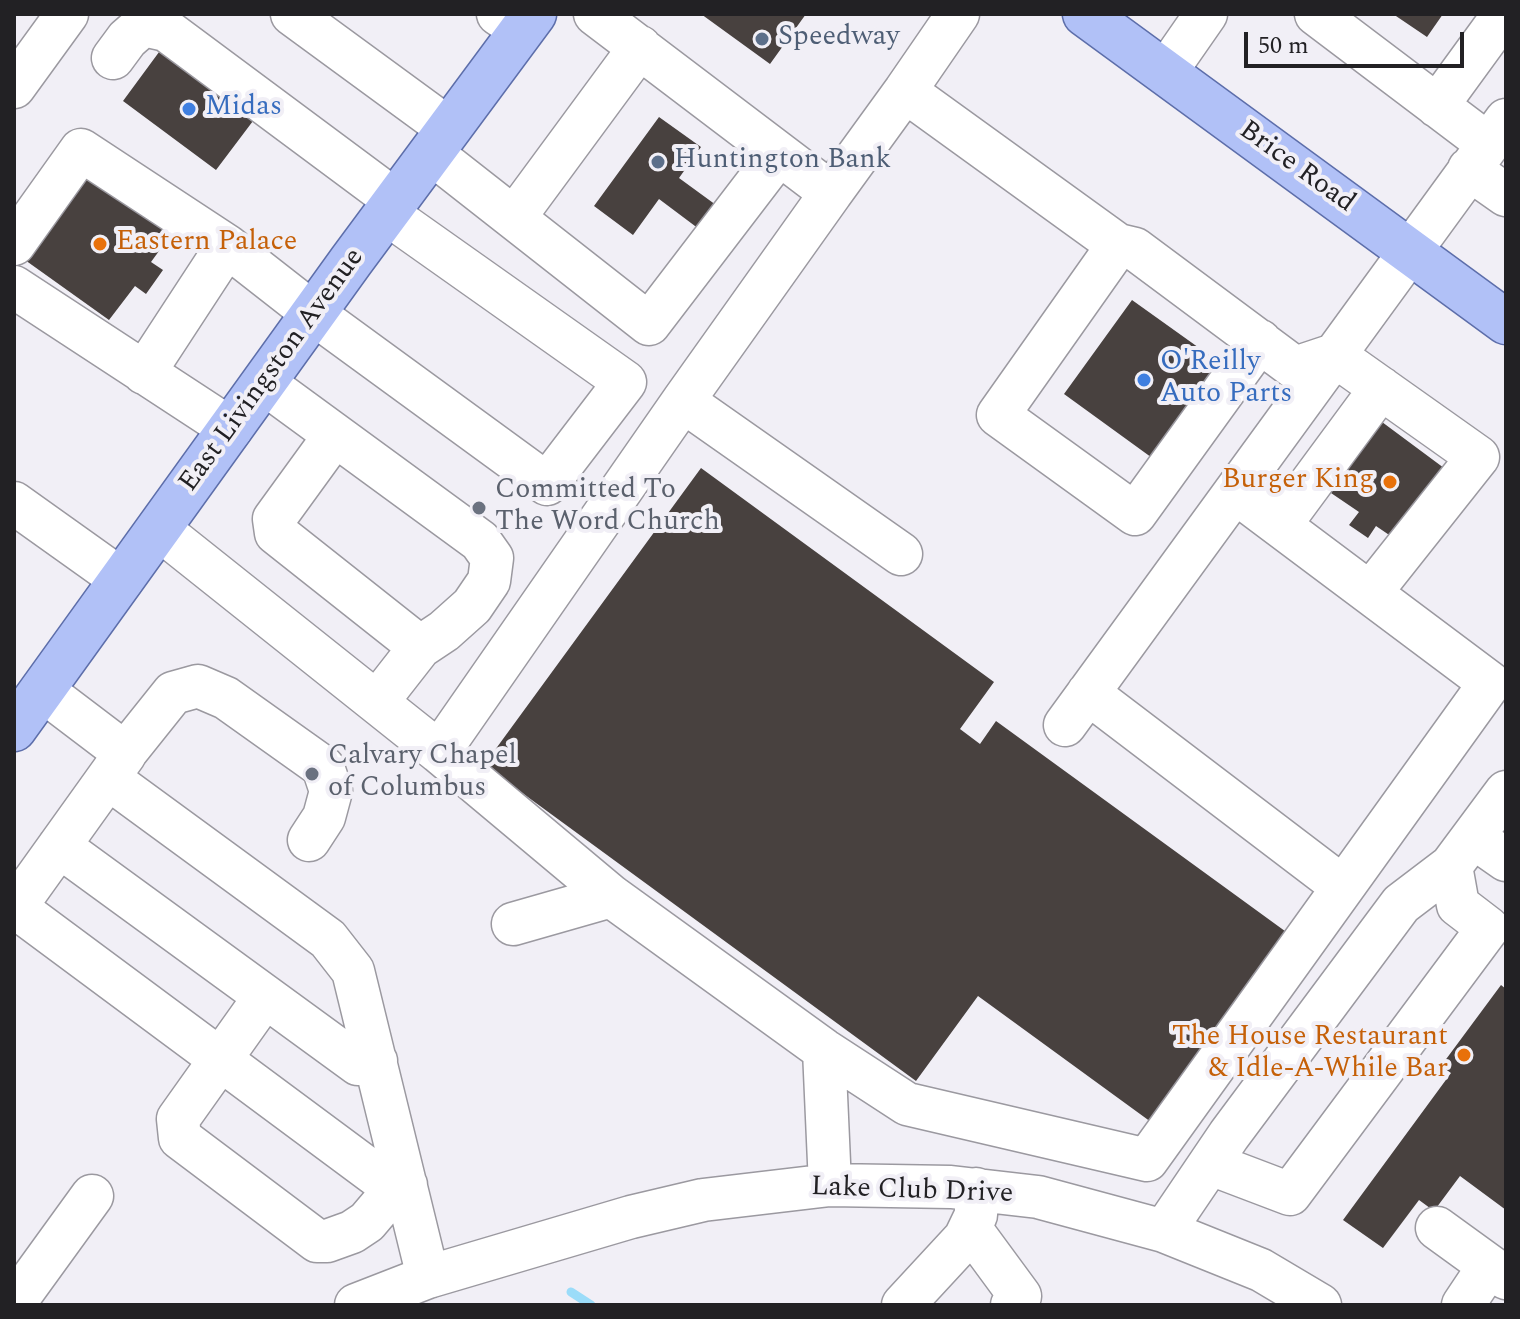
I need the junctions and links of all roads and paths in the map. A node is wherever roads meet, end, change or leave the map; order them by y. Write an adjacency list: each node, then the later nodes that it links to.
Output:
1 (67, 14): 13 (street)
2 (292, 14): 16 (street)
3 (595, 14): 10 (street)
4 (958, 14): 14 (street)
5 (1085, 14): 12 (main road, Brice Road)
6 (1206, 14): 12 (street)
7 (1504, 14): 15 (street)
8 (518, 19): 16 (main road, East Livingston Avenue)
9 (1338, 21): 15 (street)
10 (640, 47): 18 (street); 22 (street)
11 (113, 58): 21 (street)
12 (1165, 73): 26 (main road, Brice Road)
13 (14, 87)
14 (905, 91): 19 (street); 24 (street)
15 (1437, 106): 17 (street)
16 (440, 141): 21 (main road, East Livingston Avenue); 22 (street)
17 (1488, 144): 20 (street); 26 (street)
18 (779, 154): 19 (street); 22 (street)
19 (831, 193): 35 (street)
20 (1506, 195)
21 (391, 207): 28 (main road, East Livingston Avenue); 28 (street)
22 (514, 218)
23 (14, 244): 25 (street)
24 (1118, 245): 30 (street); 30 (street)
25 (227, 246): 28 (street); 32 (street)
26 (1409, 251): 29 (main road, Brice Road); 31 (street)
27 (14, 287): 32 (street)
28 (314, 314): 33 (main road, East Livingston Avenue)
29 (1506, 322)
30 (1260, 341): 31 (street)
31 (1334, 355): 34 (street); 38 (street)
32 (144, 373): 36 (street)
33 (264, 383): 36 (main road, East Livingston Avenue); 37 (street)
34 (1381, 388): 40 (street); 44 (street)
35 (683, 401): 42 (street); 49 (street)
36 (231, 429): 41 (main road, East Livingston Avenue)
37 (335, 435): 45 (street); 45 (street)
38 (1235, 492): 40 (street); 55 (street)
39 (14, 503): 43 (street)
40 (1280, 525): 44 (street)
41 (159, 529): 43 (main road, East Livingston Avenue); 47 (street)
42 (901, 554)
43 (122, 580): 46 (main road, East Livingston Avenue)
44 (1371, 592): 55 (street)
45 (420, 647): 47 (street)
46 (42, 690): 48 (main road, East Livingston Avenue); 50 (street)
47 (377, 702): 49 (street)
48 (14, 729)
49 (439, 752): 56 (street)
50 (116, 765): 52 (street); 53 (street); 62 (street)
51 (1506, 792): 54 (street)
52 (309, 840)
53 (59, 846): 57 (street); 59 (street)
54 (1477, 854): 63 (street); 63 (street)
55 (1343, 887): 60 (street)
56 (611, 896): 58 (street); 60 (street)
57 (15, 908): 61 (street)
58 (513, 924)
59 (264, 998): 61 (street); 62 (street)
60 (824, 1050): 64 (street)
61 (220, 1059): 65 (street); 65 (street)
62 (376, 1061): 65 (street)
63 (1211, 1164): 69 (street)
64 (830, 1185): 67 (street, Lake Club Drive); 71 (street, Lake Club Drive)
65 (400, 1187): 71 (street)
66 (92, 1196): 72 (street)
67 (973, 1209): 69 (street, Lake Club Drive); 74 (street); 75 (street)
68 (1437, 1228): 70 (street)
69 (1164, 1231): 76 (street, Lake Club Drive)
70 (1498, 1272): 77 (street)
71 (428, 1277): 73 (street, Lake Club Drive)
72 (23, 1296)
73 (356, 1305)
74 (903, 1305)
75 (1012, 1305)
76 (1320, 1305)
77 (1463, 1305)

